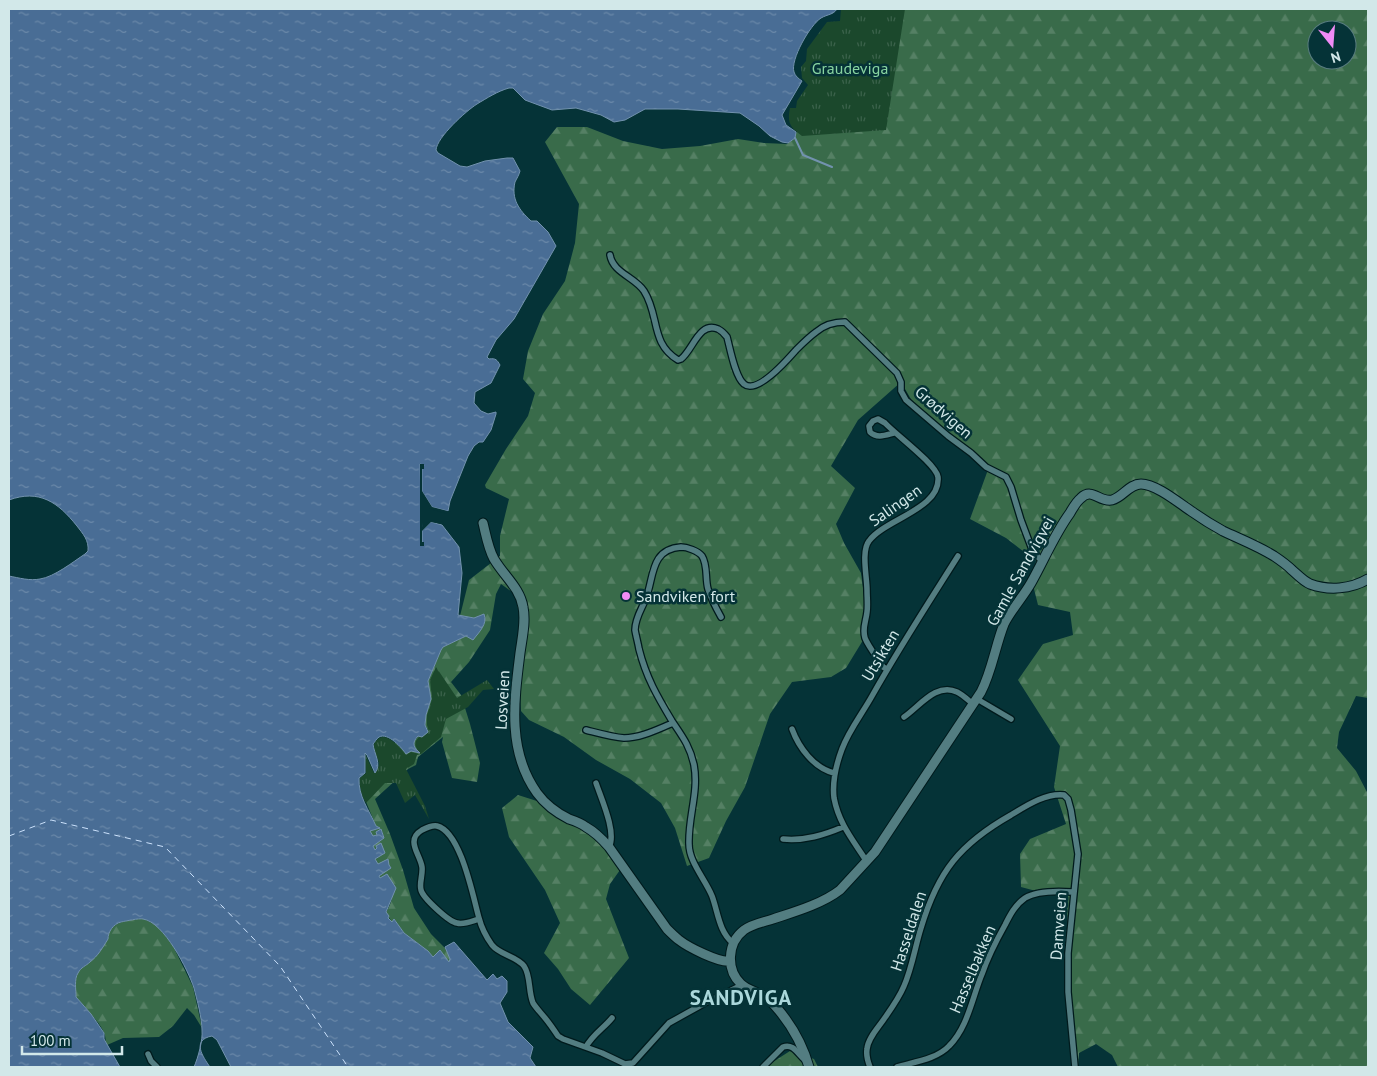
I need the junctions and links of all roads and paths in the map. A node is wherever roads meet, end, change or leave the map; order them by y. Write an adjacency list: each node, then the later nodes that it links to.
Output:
1 (610, 255): 5 (street, Grødvigen)
2 (894, 433): 8 (street, Salingen)
3 (483, 523): 20 (street, Losveien)
4 (958, 556): 8 (street, Utsikten)
5 (1042, 561): 6 (street, Gamle Sandvigvei); 9 (street, Gamle Sandvigvei)
6 (1368, 579)
7 (722, 616): 12 (street)
8 (887, 670): 15 (street, Utsikten)
9 (975, 702): 10 (street); 11 (street); 21 (street, Gamle Sandvigvei)
10 (904, 717)
11 (1011, 720)
12 (673, 722): 14 (street); 24 (street)
13 (792, 729): 15 (street)
14 (586, 730)
15 (834, 773): 18 (street, Utsikten)
16 (596, 783): 20 (street)
17 (1057, 794): 22 (street, Damveien); 34 (street, Hasseldalen)
18 (843, 827): 19 (street); 21 (street, Utsikten)
19 (784, 839)
20 (609, 847): 25 (street, Losveien)
21 (866, 862): 24 (street, Gamle Sandvigvei)
22 (1073, 892): 35 (street, Hasselbakken); 36 (street, Damveien)
23 (479, 919): 23 (street); 28 (street)
24 (733, 943): 25 (street)
25 (730, 961): 26 (street)
26 (742, 985): 30 (street); 31 (street)
27 (612, 1018): 28 (street)
28 (586, 1047): 31 (street)
29 (148, 1054): 32 (street)
30 (808, 1064): 33 (street)
31 (633, 1065)
32 (156, 1067)
33 (763, 1067)
34 (870, 1067)
35 (897, 1067)
36 (1075, 1067)

